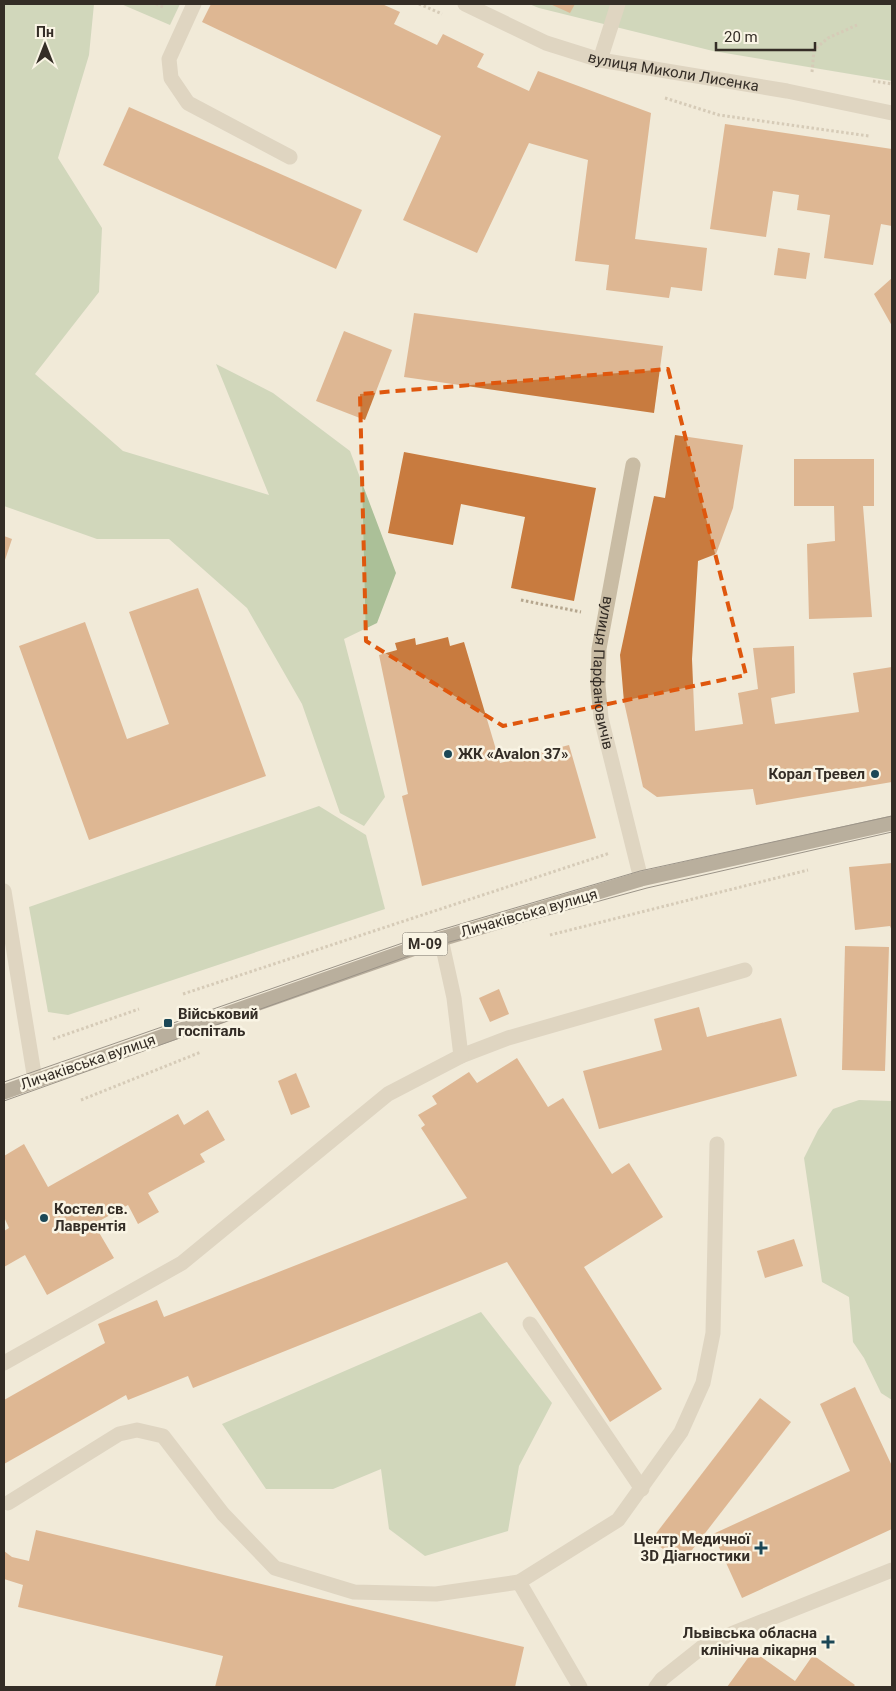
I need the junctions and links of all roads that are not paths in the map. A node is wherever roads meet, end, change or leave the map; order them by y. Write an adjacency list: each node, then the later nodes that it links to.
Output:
1 (194, 4): 6 (street)
2 (465, 4): 4 (street, вулиця Миколи Лисенка)
3 (618, 4): 4 (street)
4 (600, 60): 5 (street, вулиця Миколи Лисенка)
5 (892, 113)
6 (290, 157)
7 (633, 465): 9 (street, вулиця Парфановичів)
8 (892, 823): 9 (main road, Личаківська вулиця / М-09)
9 (641, 880): 11 (main road, Личаківська вулиця / М-09)
10 (4, 891): 14 (street)
11 (441, 939): 13 (street); 14 (main road, Личаківська вулиця / М-09)
12 (745, 970): 13 (street)
13 (461, 1056): 18 (street)
14 (35, 1080): 15 (main road, Личаківська вулиця / М-09)
15 (4, 1092)
16 (717, 1144): 19 (street)
17 (530, 1324): 19 (street)
18 (4, 1363)
19 (642, 1489): 22 (street)
20 (8, 1503): 22 (street)
21 (892, 1570): 24 (street)
22 (519, 1582): 23 (street)
23 (580, 1687)
24 (656, 1687)

